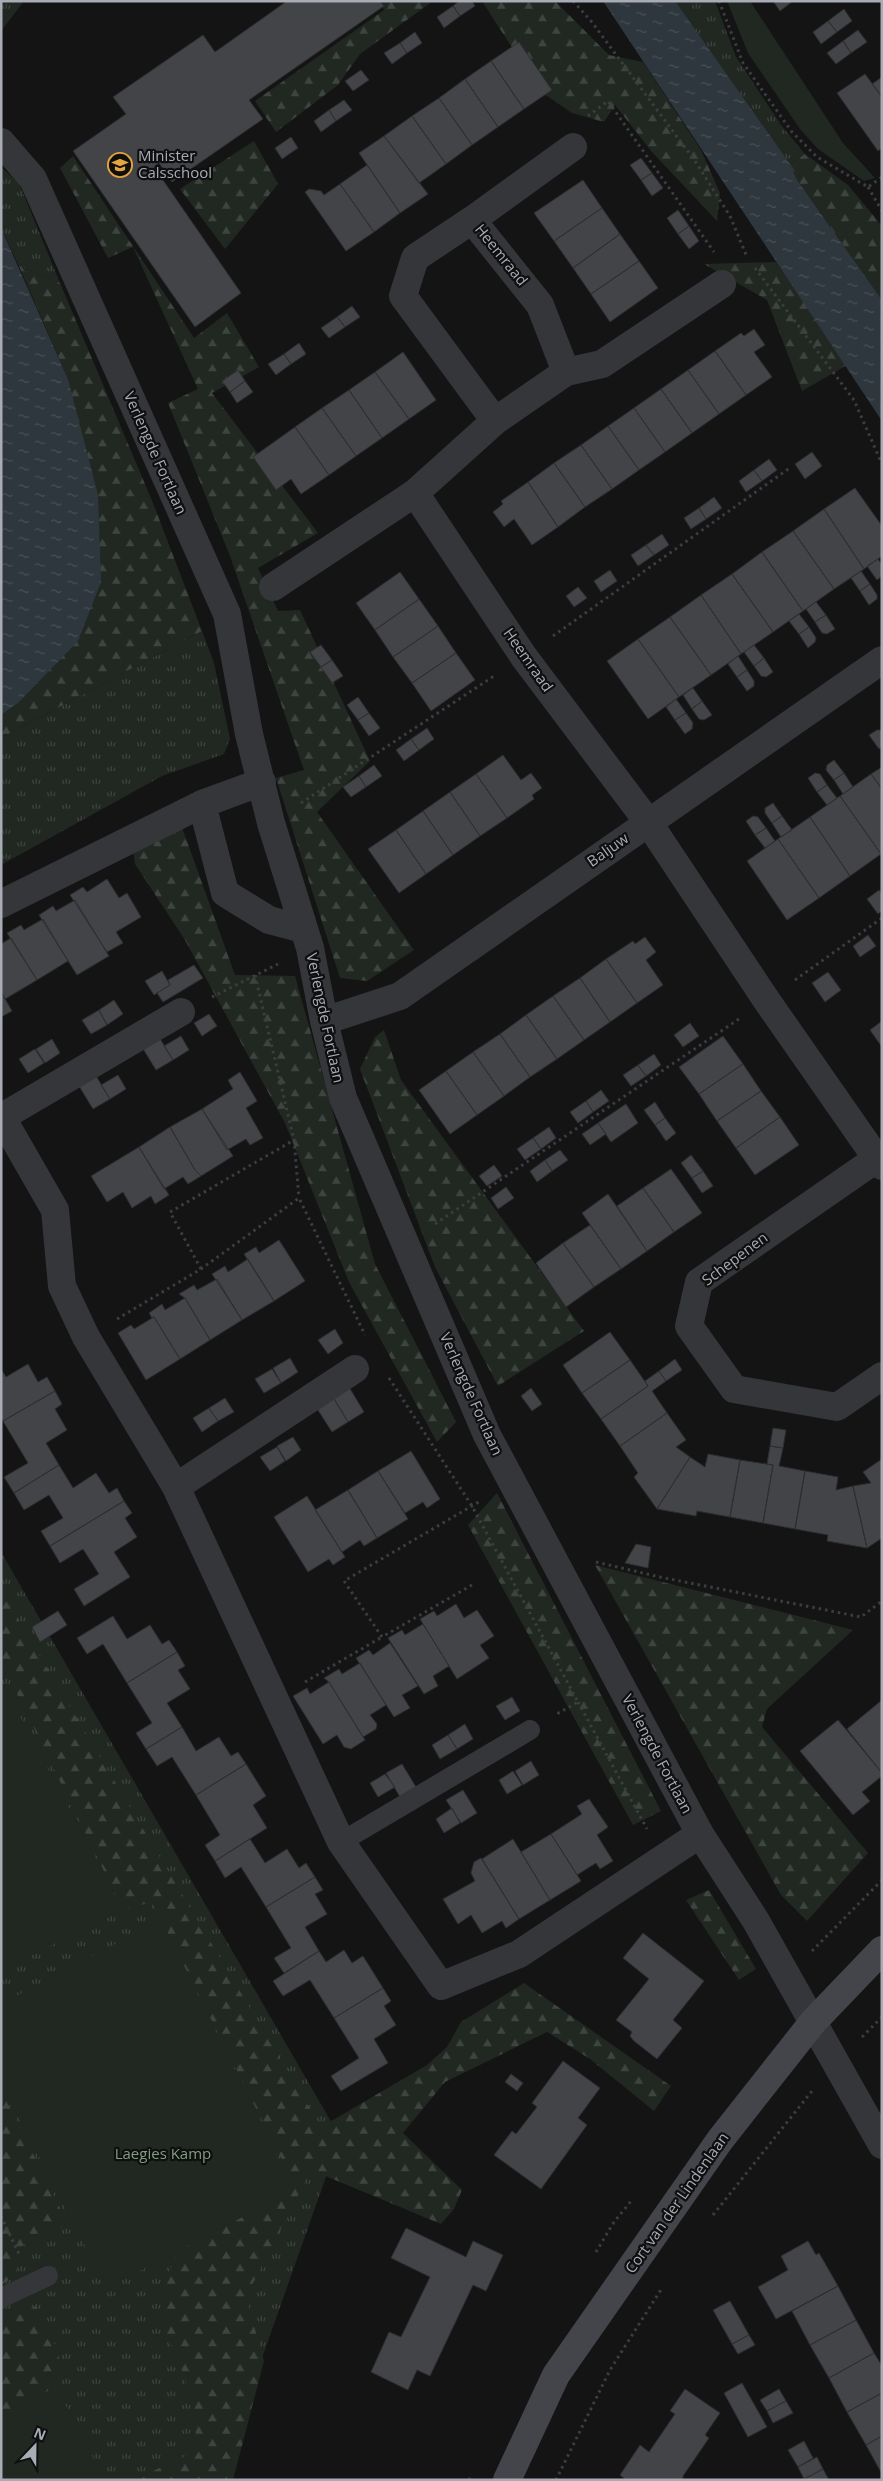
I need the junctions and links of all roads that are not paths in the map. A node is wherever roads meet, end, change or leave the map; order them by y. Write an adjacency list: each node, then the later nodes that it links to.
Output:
1 (1, 142): 10 (street, Verlengde Fortlaan)
2 (573, 147): 3 (street, Heemraad)
3 (472, 220): 5 (street, Heemraad); 6 (street, Heemraad)
4 (722, 284): 5 (street)
5 (566, 372): 6 (street)
6 (495, 421): 7 (street)
7 (415, 493): 8 (street); 12 (street, Heemraad)
8 (273, 586)
9 (882, 660): 12 (street, Baljuw)
10 (262, 782): 11 (street); 14 (street, Verlengde Fortlaan)
11 (202, 804): 13 (street); 14 (street)
12 (648, 822): 16 (street, Baljuw); 18 (street, Schepenen)
13 (1, 904)
14 (307, 939): 16 (street, Verlengde Fortlaan)
15 (181, 1012): 17 (street)
16 (324, 1021): 23 (street, Verlengde Fortlaan)
17 (2, 1117): 21 (street)
18 (880, 1160): 20 (street, Schepenen)
19 (366, 1363): 21 (street)
20 (882, 1376)
21 (176, 1487): 24 (street)
22 (530, 1730): 24 (lane)
23 (700, 1834): 24 (street); 26 (street, Verlengde Fortlaan)
24 (341, 1842)
25 (882, 1950): 26 (main road, Cort van der Lindenlaan)
26 (813, 2022): 27 (street, Verlengde Fortlaan); 30 (main road, Cort van der Lindenlaan)
27 (882, 2145)
28 (40, 2278): 29 (lane)
29 (1, 2298)
30 (507, 2480)

